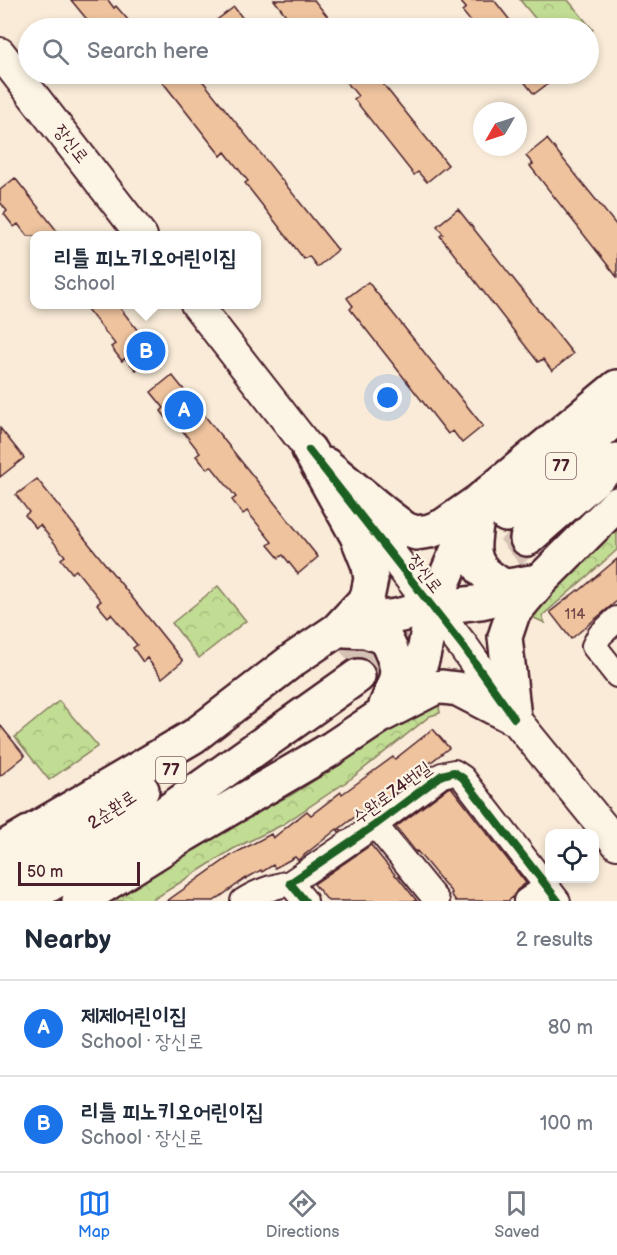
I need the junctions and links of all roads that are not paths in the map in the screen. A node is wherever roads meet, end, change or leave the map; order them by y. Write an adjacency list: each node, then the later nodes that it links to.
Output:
1 (0, 53): 2 (main road, 장신로)
2 (18, 76)
3 (24, 84): 4 (main road, 장신로)
4 (138, 231)
5 (200, 309): 8 (main road, 장신로)
6 (617, 387): 11 (highway)
7 (617, 417): 11 (highway, 77)
8 (309, 450): 11 (highway); 14 (main road, 장신로); 16 (highway)
9 (617, 460): 12 (highway, 77)
10 (617, 504): 13 (highway)
11 (493, 508): 13 (highway); 14 (highway)
12 (527, 539)
13 (541, 580): 14 (highway); 19 (highway)
14 (433, 608): 16 (highway); 18 (highway); 19 (main road, 장신로)
15 (617, 619): 17 (street)
16 (345, 653): 18 (highway); 22 (highway); 23 (highway, 2순환로 / 77); 26 (highway, 2순환로 / 77)
17 (617, 675)
18 (382, 715): 19 (highway); 27 (highway)
19 (514, 718): 21 (main road, 장신로)
20 (375, 825): 24 (street, 수완로74번길); 25 (street, 수완로74번길); 29 (street, 수완로74번길)
21 (617, 844)
22 (0, 850)
23 (0, 885)
24 (297, 892): 28 (street, 수완로74번길)
25 (552, 894): 30 (street, 수완로74번길)
26 (22, 901)
27 (79, 901)
28 (243, 901)
29 (437, 901)
30 (526, 901)

